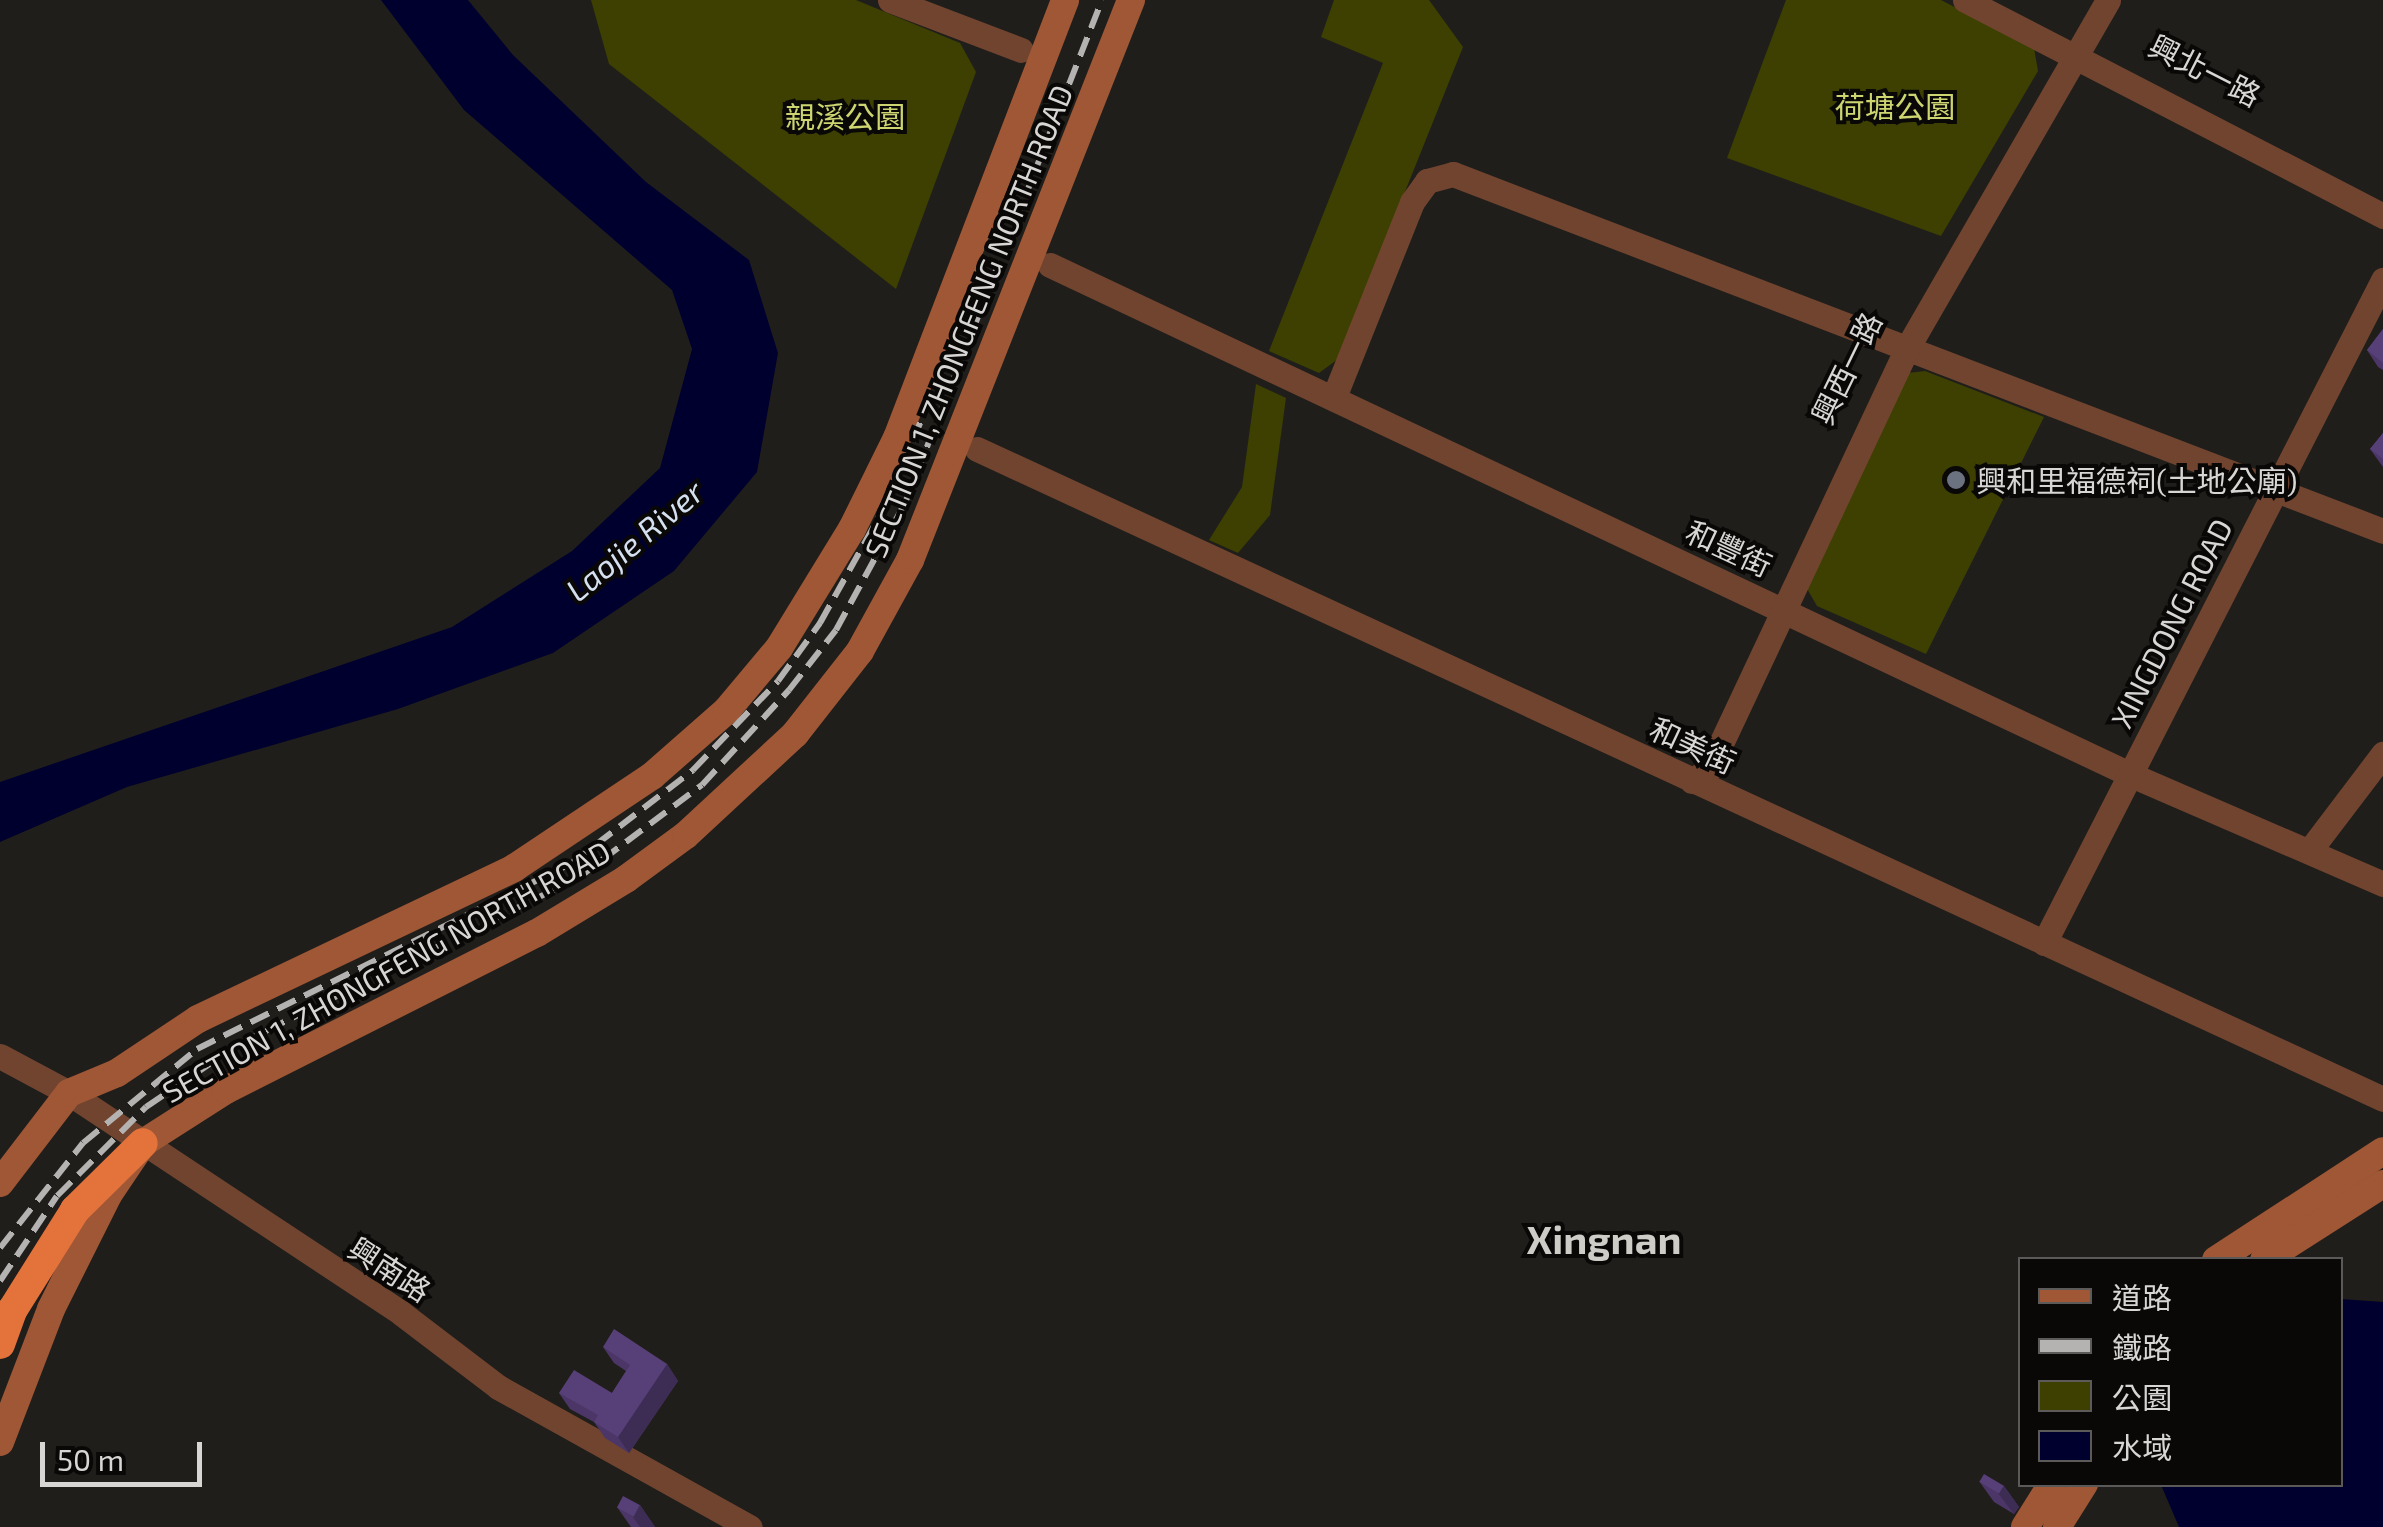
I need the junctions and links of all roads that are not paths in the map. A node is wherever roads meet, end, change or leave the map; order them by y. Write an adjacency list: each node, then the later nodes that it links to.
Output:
1 (890, 0): 9 (street)
2 (1065, 0): 27 (main road, SECTION 1, ZHONGFENG NORTH ROAD)
3 (1132, 0): 29 (main road, SECTION 1, ZHONGFENG NORTH ROAD)
4 (1965, 0): 8 (street)
5 (1998, 0): 8 (street, 興北一路)
6 (2091, 0): 8 (street, 興西一路)
7 (2108, 0): 8 (street)
8 (2072, 47): 10 (street, 興北一路); 11 (street); 14 (street, 興西一路)
9 (1021, 50)
10 (2383, 197)
11 (2383, 216)
12 (1050, 266): 15 (street, 和豐街)
13 (2383, 280): 17 (street, XINGDONG ROAD)
14 (1899, 347): 15 (street); 17 (street); 19 (street, 興西一路)
15 (1334, 397): 19 (street, 和豐街)
16 (977, 448): 22 (street, 和美街)
17 (2277, 489): 18 (street); 21 (street, XINGDONG ROAD)
18 (2383, 531)
19 (1776, 607): 21 (street, 和豐街); 22 (street, 興西一路)
20 (2383, 754): 23 (street)
21 (2129, 774): 23 (street, 和豐街); 25 (street, XINGDONG ROAD)
22 (1692, 781): 25 (street, 和美街)
23 (2310, 850): 24 (street, 和豐街)
24 (2383, 884)
25 (2044, 943): 28 (street, 和美街)
26 (0, 1056): 27 (street, 興南路)
27 (69, 1094): 29 (street, 興南路); 31 (main road, SECTION 1, ZHONGFENG NORTH ROAD)
28 (2383, 1099)
29 (143, 1143): 35 (highway); 36 (main road, SECTION 1, ZHONGFENG NORTH ROAD); 39 (street, 興南路)
30 (2383, 1151): 33 (main road)
31 (0, 1183)
32 (2383, 1184): 34 (main road)
33 (2221, 1257)
34 (2269, 1257)
35 (0, 1344)
36 (0, 1442)
37 (2050, 1487): 40 (main road)
38 (2082, 1487): 41 (main road)
39 (750, 1527)
40 (2025, 1527)
41 (2057, 1527)

